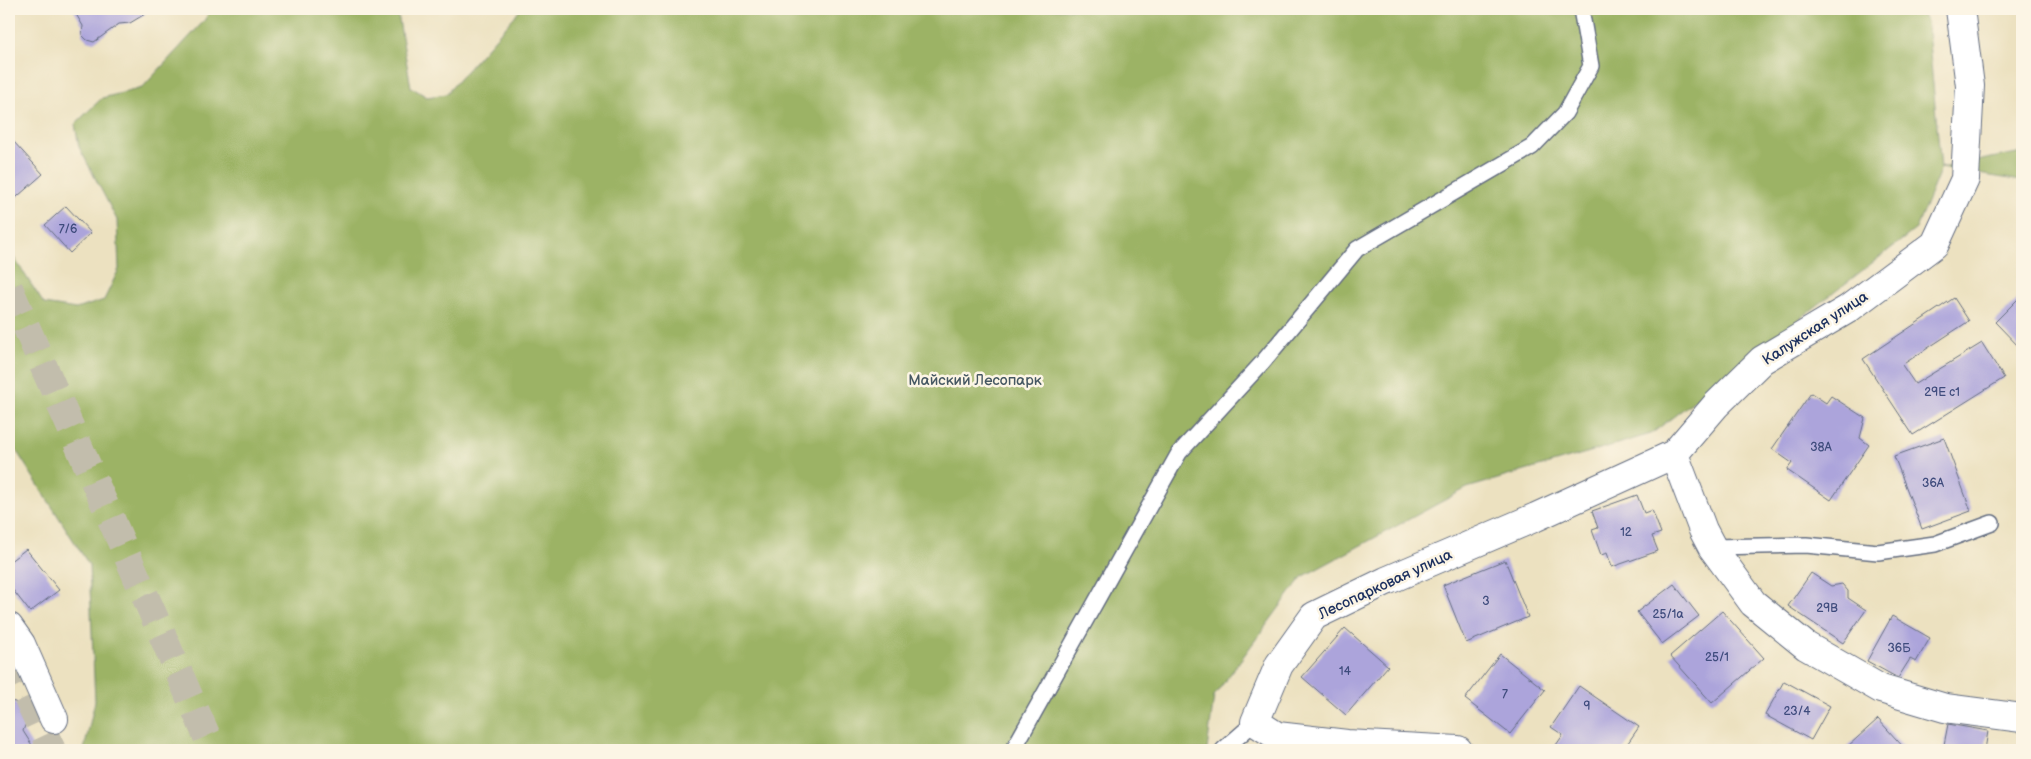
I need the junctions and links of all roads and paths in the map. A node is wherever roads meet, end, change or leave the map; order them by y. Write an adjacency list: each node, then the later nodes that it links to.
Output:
1 (1581, 9): 10 (lane)
2 (1960, 9): 3 (street, Калужская улица)
3 (1674, 454): 5 (street); 9 (street, Лесопарковая улица)
4 (1992, 522): 5 (lane)
5 (1712, 547): 7 (street)
6 (9, 626): 8 (street)
7 (2022, 718)
8 (54, 719)
9 (1255, 722): 11 (lane); 12 (street)
10 (1013, 750)
11 (1223, 750)
12 (1458, 750)

